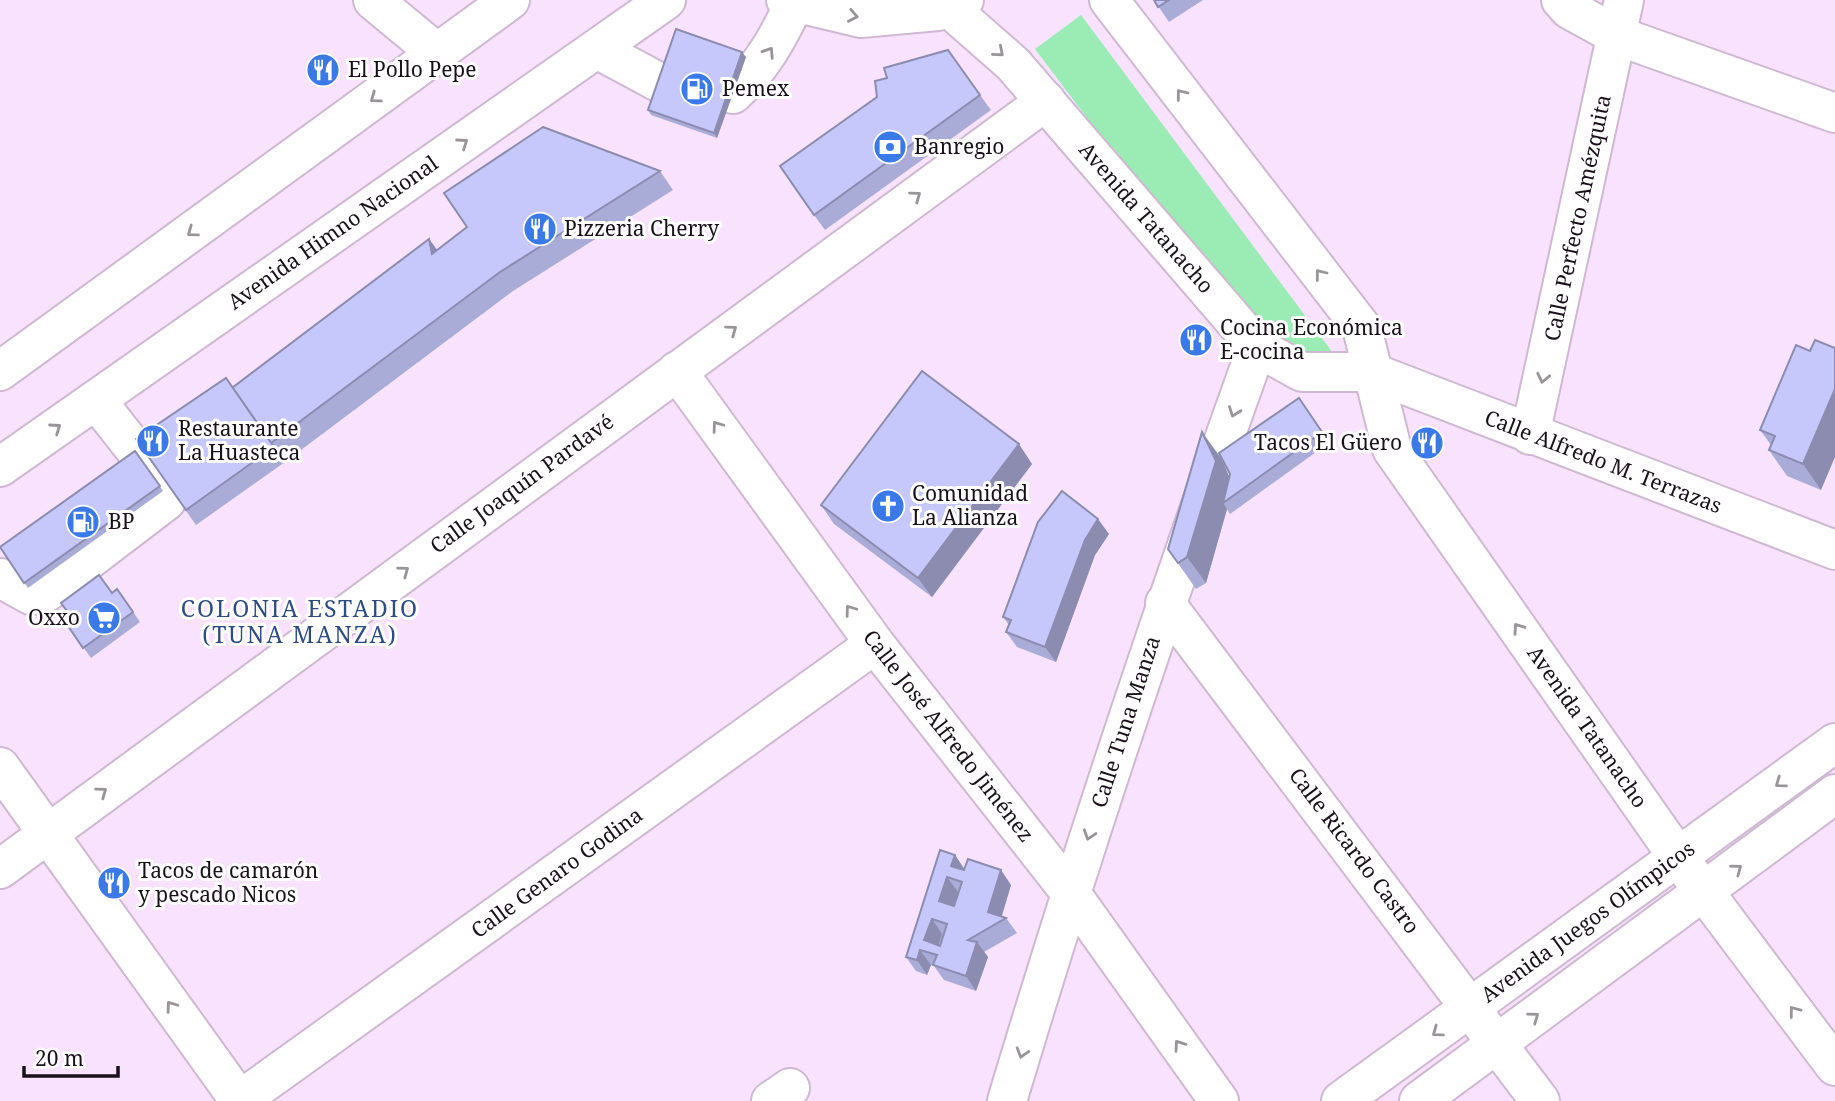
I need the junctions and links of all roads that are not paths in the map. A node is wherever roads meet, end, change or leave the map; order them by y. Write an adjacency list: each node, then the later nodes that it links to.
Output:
1 (373, 0): 10 (street)
2 (510, 0): 10 (street)
3 (666, 0): 9 (street, Avenida Himno Nacional)
4 (1109, 0): 18 (street, Avenida Tatanacho, one-way to 4)
5 (1562, 0): 8 (street)
6 (790, 1): 7 (street, one-way to 7); 12 (street, one-way to 6)
7 (956, 3): 13 (street, Avenida Tatanacho, one-way to 13)
8 (1621, 18): 14 (street); 20 (street, Calle Perfecto Amézquita, one-way to 20)
9 (597, 49): 11 (street); 19 (street, Avenida Himno Nacional, one-way to 9)
10 (437, 53): 16 (street, one-way to 16)
11 (662, 84)
12 (733, 94)
13 (1046, 101): 15 (street, Avenida Tatanacho); 17 (street, Calle Joaquín Pardavé, one-way to 13)
14 (1835, 113)
15 (1257, 347): 18 (street, Avenida Tatanacho); 24 (street, Calle Tuna Manza, one-way to 24)
16 (0, 371)
17 (677, 371): 25 (street, Calle José Alfredo Jiménez, one-way to 17); 29 (street, Calle Joaquín Pardavé, one-way to 17)
18 (1371, 372): 20 (street, Calle Alfredo M. Terrazas); 30 (street, Avenida Tatanacho, one-way to 18)
19 (96, 400): 21 (street, Avenida Himno Nacional, one-way to 19); 23 (street)
20 (1530, 435): 22 (street, Calle Alfredo M. Terrazas)
21 (0, 467)
22 (1835, 550)
23 (0, 578)
24 (1165, 603): 32 (street, Calle Tuna Manza, one-way to 32); 34 (street, Calle Ricardo Castro)
25 (875, 645): 32 (street, Calle José Alfredo Jiménez); 37 (street, Calle Genaro Godina)
26 (1835, 743): 30 (street, Avenida Juegos Olímpicos, one-way to 30)
27 (0, 767): 29 (street)
28 (1835, 794): 33 (street, one-way to 28)
29 (47, 833): 31 (street, Calle Joaquín Pardavé); 37 (street, one-way to 29)
30 (1678, 856): 33 (street, Avenida Tatanacho); 34 (street, Avenida Juegos Olímpicos)
31 (0, 869)
32 (1070, 892): 38 (street, Calle Tuna Manza, one-way to 38); 39 (street, Calle José Alfredo Jiménez, one-way to 32)
33 (1705, 893): 35 (street, one-way to 33); 36 (street, Avenida Tatanacho, one-way to 33)
34 (1472, 1006): 35 (street, Calle Ricardo Castro); 40 (street, Avenida Juegos Olímpicos, one-way to 40)
35 (1498, 1043): 41 (street); 42 (street, Calle Ricardo Castro)
36 (1835, 1066)
37 (239, 1101)
38 (1007, 1101)
39 (1219, 1101)
40 (1341, 1101)
41 (1419, 1101)
42 (1540, 1101)

